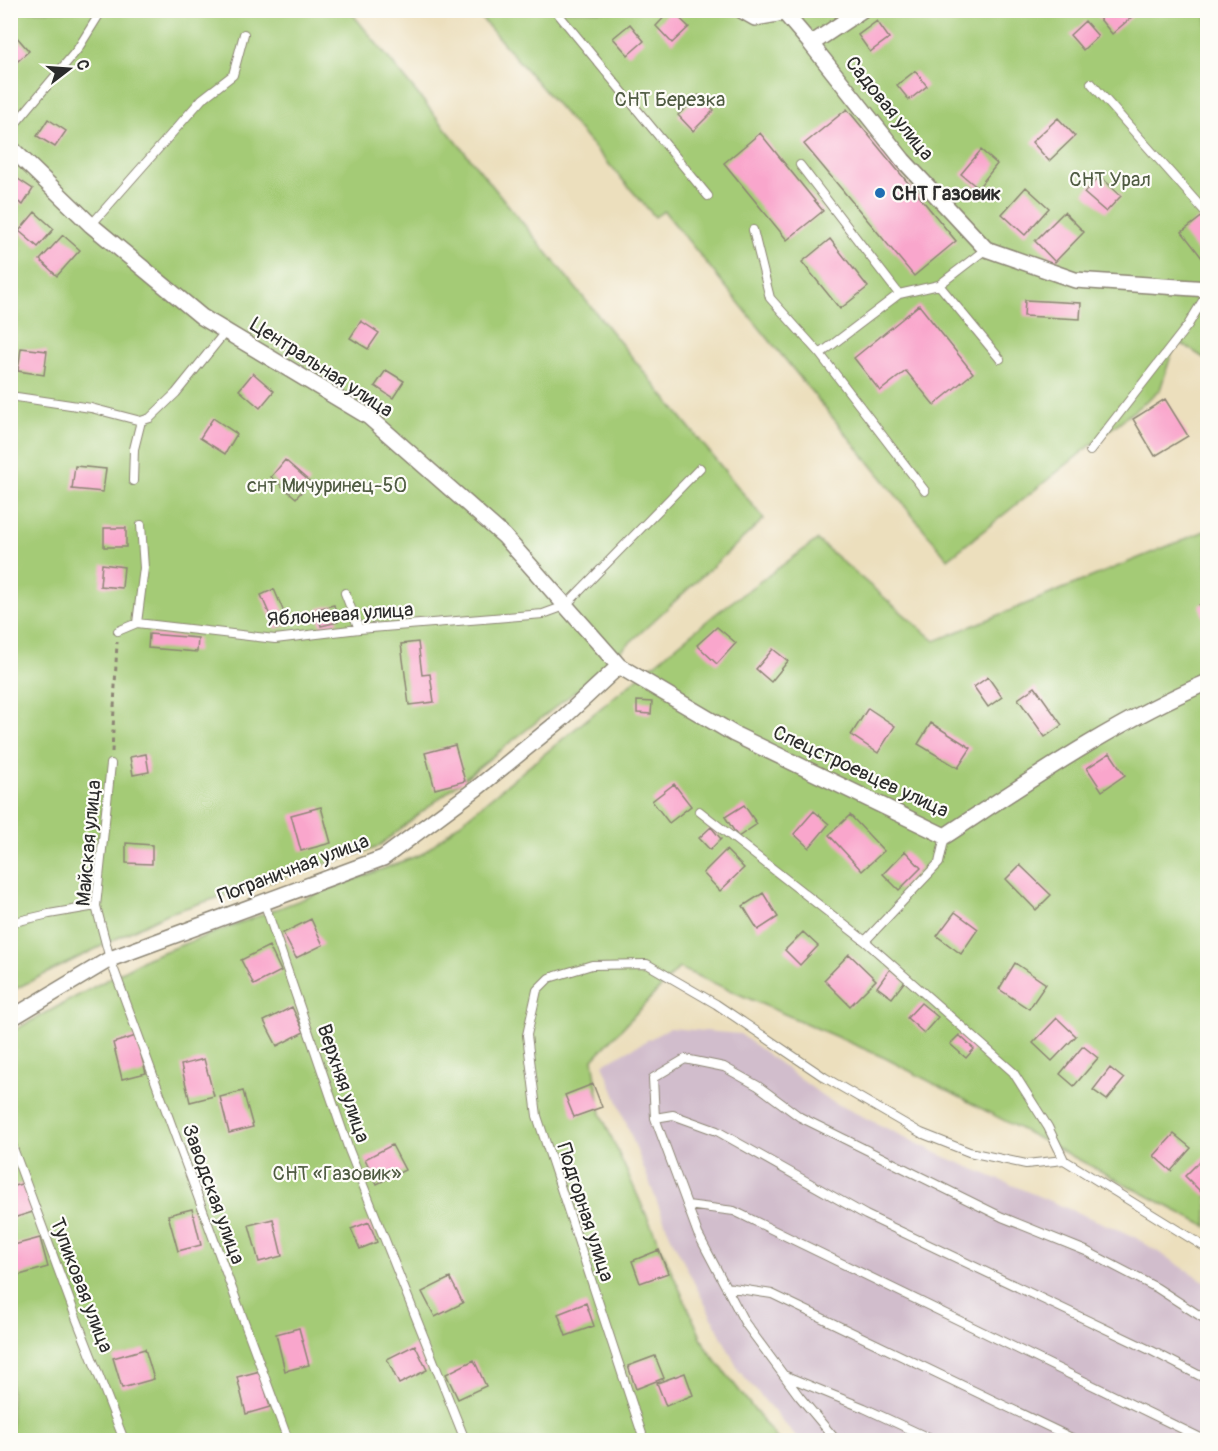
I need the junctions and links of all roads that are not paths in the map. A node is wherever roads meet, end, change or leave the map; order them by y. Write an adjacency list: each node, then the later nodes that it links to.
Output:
1 (102, 10): 9 (lane)
2 (555, 10): 12 (lane)
3 (741, 10): 5 (street)
4 (862, 10): 7 (street)
5 (782, 12): 7 (street, Садовая улица)
6 (244, 34): 14 (lane)
7 (811, 44): 16 (street, Садовая улица)
8 (1091, 83): 13 (lane)
9 (10, 130)
10 (10, 147): 14 (street, Центральная улица)
11 (800, 165): 19 (lane)
12 (708, 196)
13 (1208, 215)
14 (91, 225): 20 (street, Центральная улица)
15 (753, 230): 21 (lane)
16 (986, 249): 17 (lane); 18 (street, Садовая улица)
17 (939, 285): 19 (lane); 22 (lane)
18 (1208, 291): 25 (lane)
19 (899, 294): 21 (lane)
20 (226, 330): 24 (lane); 31 (street, Центральная улица)
21 (820, 354): 28 (lane)
22 (1000, 359)
23 (10, 396): 24 (lane)
24 (141, 421): 27 (lane)
25 (1090, 451)
26 (700, 468): 31 (lane)
27 (133, 481)
28 (925, 491)
29 (141, 525): 32 (lane)
30 (345, 593): 33 (lane)
31 (565, 606): 33 (lane, Яблоневая улица); 35 (street, Центральная улица)
32 (137, 623): 33 (lane, Яблоневая улица); 34 (lane, Яблоневая улица)
33 (359, 629)
34 (118, 631)
35 (619, 666): 39 (street, Спецстроевцев улица); 40 (street, Пограничная улица)
36 (1208, 682): 39 (street, Спецстроевцев улица)
37 (111, 764): 41 (lane, Майская улица)
38 (699, 811): 43 (lane)
39 (945, 837): 43 (lane)
40 (264, 902): 44 (street, Пограничная улица); 57 (lane, Верхняя улица)
41 (96, 906): 42 (lane); 44 (lane, Майская улица)
42 (10, 923)
43 (865, 941): 48 (lane)
44 (110, 959): 45 (street, Пограничная улица); 56 (lane, Заводская улица)
45 (10, 1020)
46 (655, 1118): 49 (lane); 52 (lane); 54 (lane)
47 (10, 1140): 55 (lane, Тупиковая улица)
48 (1064, 1160): 50 (lane); 58 (lane, Подгорная улица)
49 (687, 1206): 51 (lane); 62 (lane)
50 (1208, 1248)
51 (726, 1287): 53 (lane); 61 (lane)
52 (1208, 1321)
53 (784, 1375): 59 (lane); 60 (lane)
54 (1208, 1380)
55 (124, 1440)
56 (288, 1440)
57 (465, 1440)
58 (645, 1440)
59 (836, 1440)
60 (933, 1440)
61 (1076, 1440)
62 (1205, 1440)

